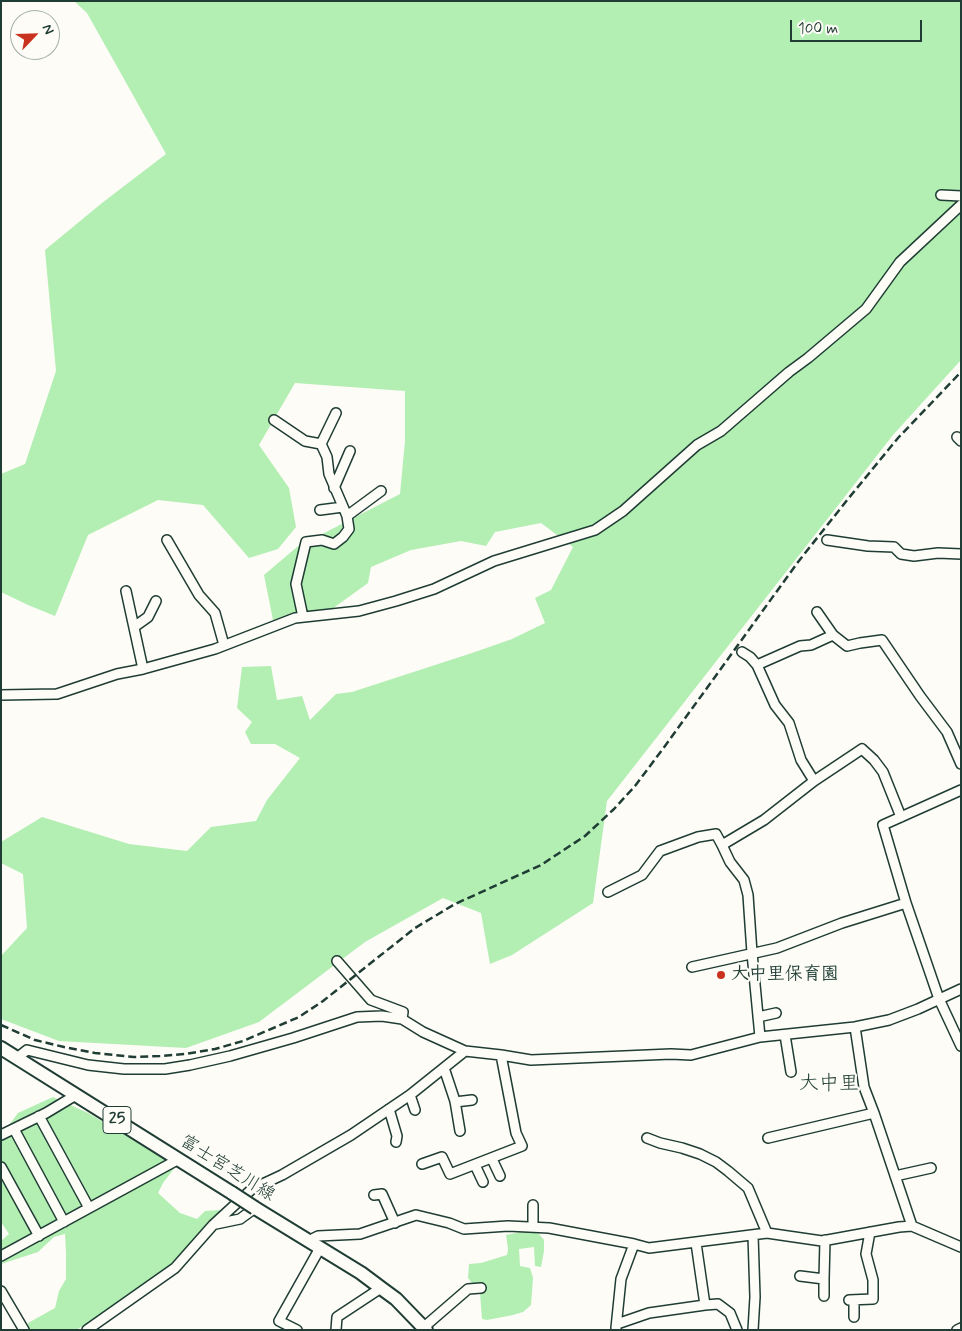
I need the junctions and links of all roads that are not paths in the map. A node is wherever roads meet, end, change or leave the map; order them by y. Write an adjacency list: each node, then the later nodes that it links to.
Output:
1 (942, 195): 2 (street)
2 (961, 196)
3 (961, 205): 19 (street)
4 (336, 413): 6 (street)
5 (274, 420): 6 (street)
6 (321, 444): 8 (street)
7 (350, 451): 8 (street)
8 (334, 488): 10 (street)
9 (381, 491): 12 (street)
10 (343, 507): 11 (street); 12 (street)
11 (320, 510)
12 (347, 516): 19 (street)
13 (167, 540): 22 (street)
14 (827, 540): 15 (street)
15 (961, 554)
16 (126, 591): 20 (street)
17 (156, 601): 20 (street)
18 (817, 612): 21 (street)
19 (303, 617): 22 (street)
20 (134, 627): 25 (street)
21 (833, 635): 24 (street); 27 (street)
22 (224, 645): 25 (street)
23 (742, 652): 24 (street)
24 (757, 665): 28 (street)
25 (143, 669): 26 (street)
26 (1, 695)
27 (961, 764)
28 (814, 781): 30 (street); 31 (street)
29 (961, 790): 30 (street)
30 (901, 817): 33 (street)
31 (722, 845): 32 (street); 34 (street)
32 (608, 892)
33 (906, 903): 34 (street); 38 (street)
34 (752, 953): 36 (street); 40 (street)
35 (337, 961): 41 (street)
36 (692, 966)
37 (961, 989): 38 (street)
38 (939, 999): 42 (street); 45 (street)
39 (776, 1013): 40 (street)
40 (758, 1018): 44 (street)
41 (402, 1019): 47 (street); 49 (street)
42 (855, 1027): 43 (street); 58 (street)
43 (785, 1035): 44 (street); 51 (street)
44 (760, 1037): 48 (street)
45 (961, 1046)
46 (1, 1048): 49 (main road, 富士宮芝川線 / 25)
47 (465, 1051): 48 (street); 50 (street)
48 (501, 1055): 66 (street)
49 (17, 1058): 52 (main road, 富士宮芝川線 / 25)
50 (444, 1068): 53 (street); 55 (street)
51 (791, 1072)
52 (76, 1095): 59 (street); 67 (main road, 富士宮芝川線 / 25)
53 (410, 1095): 56 (street); 57 (street)
54 (472, 1100): 55 (street)
55 (455, 1102): 61 (street)
56 (389, 1109): 65 (street); 81 (street)
57 (414, 1110)
58 (874, 1113): 64 (street); 73 (street)
59 (40, 1116): 60 (street); 77 (street)
60 (14, 1129): 62 (street); 79 (street)
61 (460, 1131)
62 (1, 1135)
63 (647, 1138): 85 (street)
64 (768, 1138)
65 (396, 1142)
66 (492, 1158): 69 (street); 72 (street)
67 (179, 1159): 77 (street); 78 (main road, 富士宮芝川線 / 25, bridge)
68 (422, 1164): 69 (street)
69 (475, 1165): 74 (street)
70 (1, 1167): 87 (street)
71 (931, 1168): 73 (street)
72 (500, 1176)
73 (895, 1176): 82 (street)
74 (483, 1182)
75 (374, 1195): 80 (street)
76 (533, 1205): 83 (street)
77 (89, 1208): 79 (street)
78 (255, 1208): 81 (street); 91 (main road, 富士宮芝川線 / 25)
79 (64, 1222): 87 (street)
80 (395, 1223): 83 (street); 91 (street)
81 (213, 1225): 106 (street)
82 (912, 1226): 84 (street); 92 (street)
83 (533, 1227): 90 (street)
84 (870, 1232): 88 (street); 101 (street)
85 (767, 1233): 86 (street); 88 (street)
86 (753, 1235): 89 (street); 110 (street)
87 (39, 1236): 93 (street)
88 (825, 1240): 95 (street)
89 (696, 1243): 90 (street); 100 (street)
90 (634, 1244): 102 (street)
91 (314, 1245): 96 (main road, 富士宮芝川線 / 25); 107 (street)
92 (961, 1247)
93 (1, 1256)
94 (800, 1276): 95 (street)
95 (824, 1279): 99 (street)
96 (381, 1288): 103 (main road, 富士宮芝川線 / 25); 108 (street)
97 (481, 1288): 103 (street)
98 (1, 1291): 105 (street)
99 (824, 1296)
100 (704, 1305): 102 (street); 109 (street)
101 (854, 1317)
102 (616, 1327)
103 (425, 1328)
104 (961, 1328): 111 (street)
105 (24, 1330)
106 (87, 1330)
107 (297, 1330)
108 (336, 1330)
109 (737, 1330)
110 (753, 1330)
111 (957, 1330)

